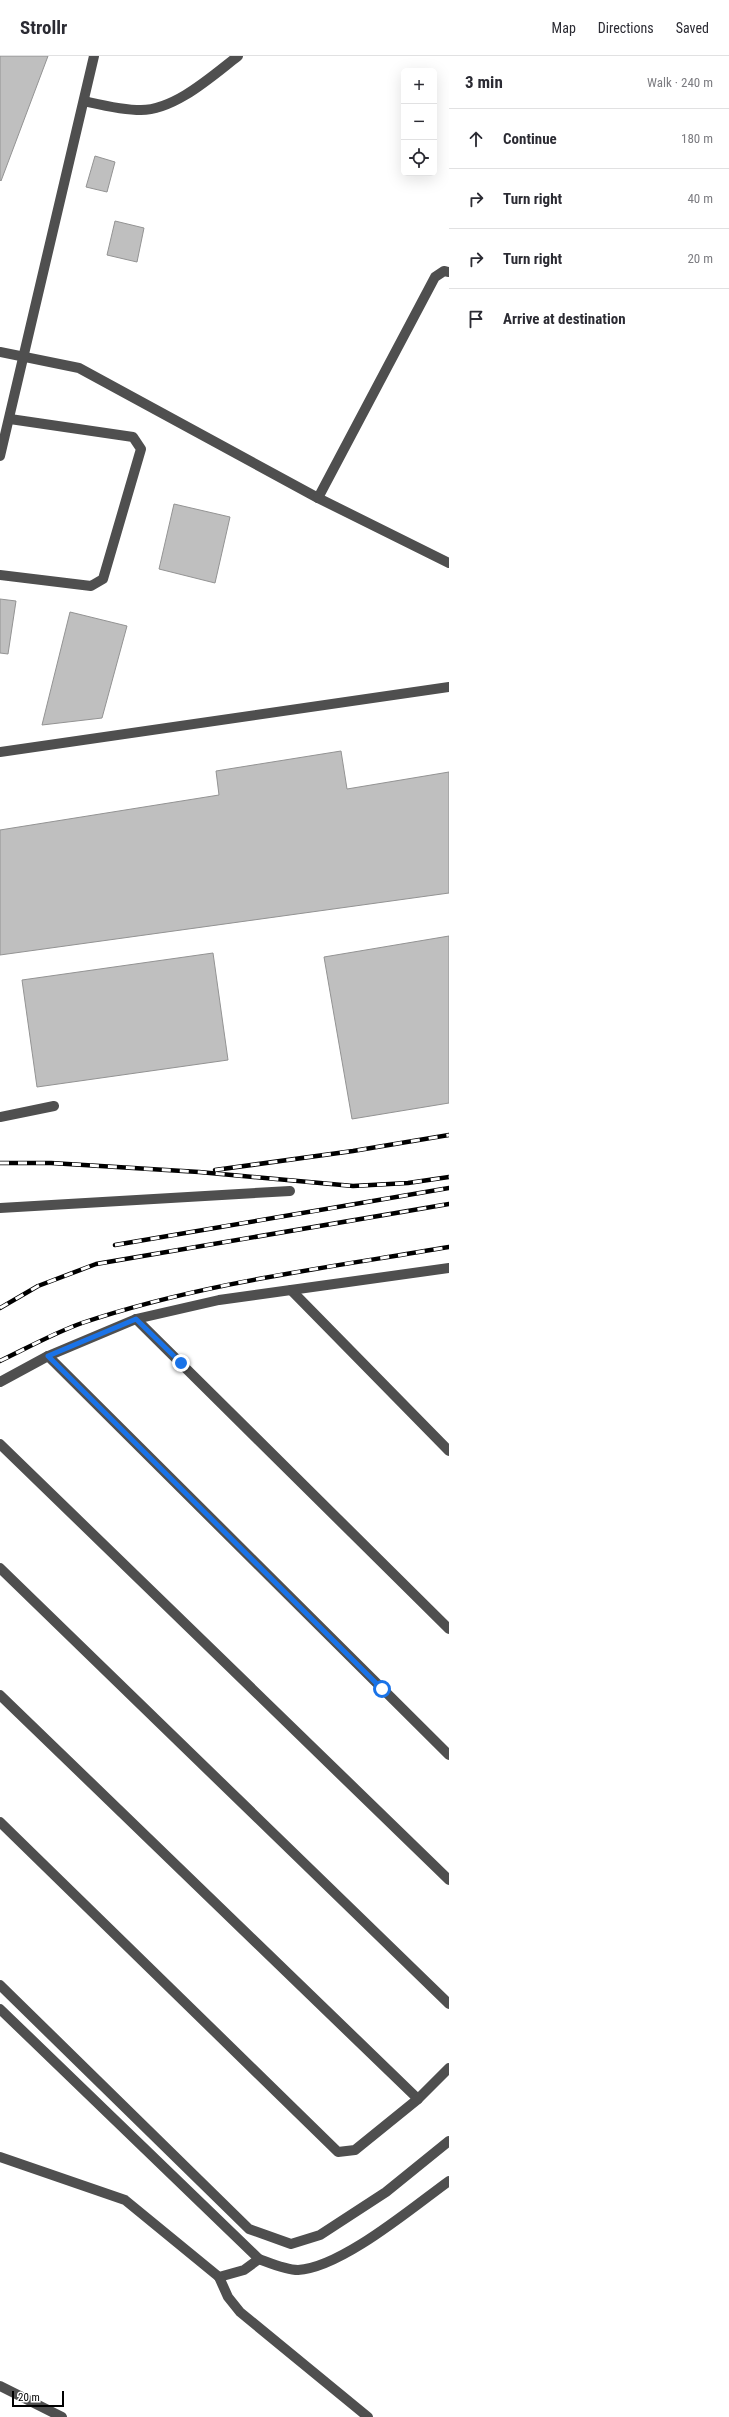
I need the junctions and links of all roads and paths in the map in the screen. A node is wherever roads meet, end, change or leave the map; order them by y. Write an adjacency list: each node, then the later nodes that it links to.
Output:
1 (94, 56): 3 (street)
2 (238, 56): 3 (street)
3 (84, 102): 6 (street)
4 (449, 272): 9 (street)
5 (0, 352): 6 (street)
6 (24, 357): 7 (street); 9 (street)
7 (10, 419): 8 (street); 11 (street)
8 (0, 456)
9 (318, 498): 10 (street)
10 (449, 563)
11 (0, 575)
12 (449, 687): 13 (street)
13 (0, 752)
14 (54, 1106): 15 (street)
15 (0, 1117)
16 (290, 1191): 17 (street)
17 (0, 1208)
18 (449, 1268): 19 (street)
19 (291, 1290): 20 (street); 24 (street)
20 (136, 1319): 21 (street); 26 (street)
21 (48, 1356): 22 (street); 28 (street)
22 (0, 1382)
23 (0, 1444): 30 (street)
24 (449, 1451)
25 (0, 1568): 32 (street)
26 (449, 1628)
27 (0, 1696): 35 (street)
28 (449, 1755)
29 (0, 1822): 35 (street)
30 (449, 1880)
31 (0, 1985): 36 (street)
32 (449, 2004)
33 (0, 2009): 39 (street)
34 (449, 2068): 35 (street)
35 (418, 2099)
36 (449, 2141)
37 (0, 2157): 40 (street)
38 (449, 2181): 39 (street)
39 (259, 2259): 40 (street)
40 (219, 2277): 43 (street)
41 (0, 2386): 42 (street)
42 (62, 2417)
43 (368, 2417)

